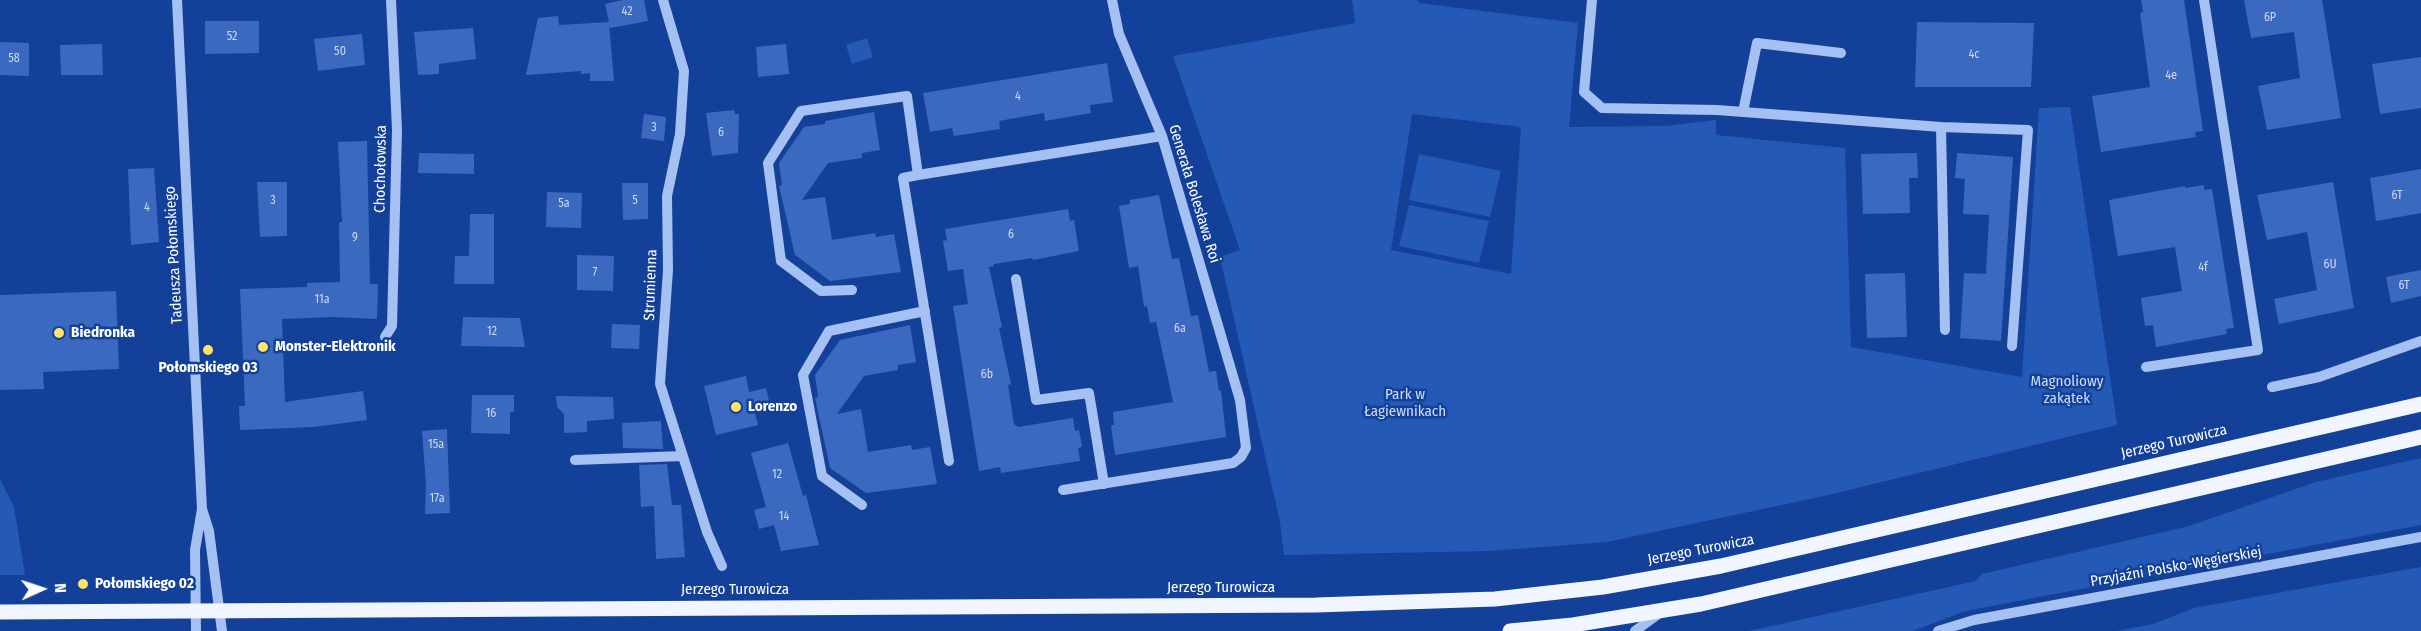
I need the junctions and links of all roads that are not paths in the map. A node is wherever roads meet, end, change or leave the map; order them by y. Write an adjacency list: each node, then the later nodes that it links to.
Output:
1 (177, 0): 29 (street, Tadeusza Połomskiego)
2 (391, 0): 16 (street, Chochołowska)
3 (663, 0): 23 (street, Strumienna)
4 (1112, 0): 10 (street, Generała Bolesława Roi)
5 (1592, 0): 8 (street)
6 (2204, 0): 19 (street)
7 (1841, 53): 8 (street)
8 (1743, 112): 9 (street)
9 (1941, 127): 15 (street); 18 (street)
10 (1162, 136): 11 (street); 26 (street, Generała Bolesława Roi)
11 (918, 175): 13 (street); 14 (street)
12 (1016, 279): 26 (street)
13 (852, 290)
14 (925, 311): 25 (street); 28 (street)
15 (1945, 330)
16 (385, 337)
17 (2421, 341): 20 (street)
18 (2012, 346)
19 (2146, 367)
20 (2272, 387)
21 (2421, 404): 34 (main road, Jerzego Turowicza)
22 (2421, 437): 32 (main road)
23 (683, 456): 24 (street); 31 (street, Strumienna)
24 (575, 460)
25 (949, 461)
26 (1104, 483): 27 (street, Generała Bolesława Roi)
27 (1063, 490)
28 (862, 505)
29 (202, 509): 33 (street, Tadeusza Połomskiego); 34 (street, Tadeusza Połomskiego)
30 (2421, 537): 41 (street, Przyjaźni Polsko-Węgierskiej)
31 (722, 566)
32 (1664, 610): 39 (main road); 40 (street)
33 (194, 611): 34 (main road, Jerzego Turowicza); 35 (main road, Jerzego Turowicza); 36 (street, Tadeusza Połomskiego)
34 (220, 611): 37 (street, Tadeusza Połomskiego)
35 (0, 612)
36 (196, 631)
37 (222, 631)
38 (1510, 631): 39 (main road)
39 (1517, 631)
40 (1635, 631)
41 (1938, 631)

